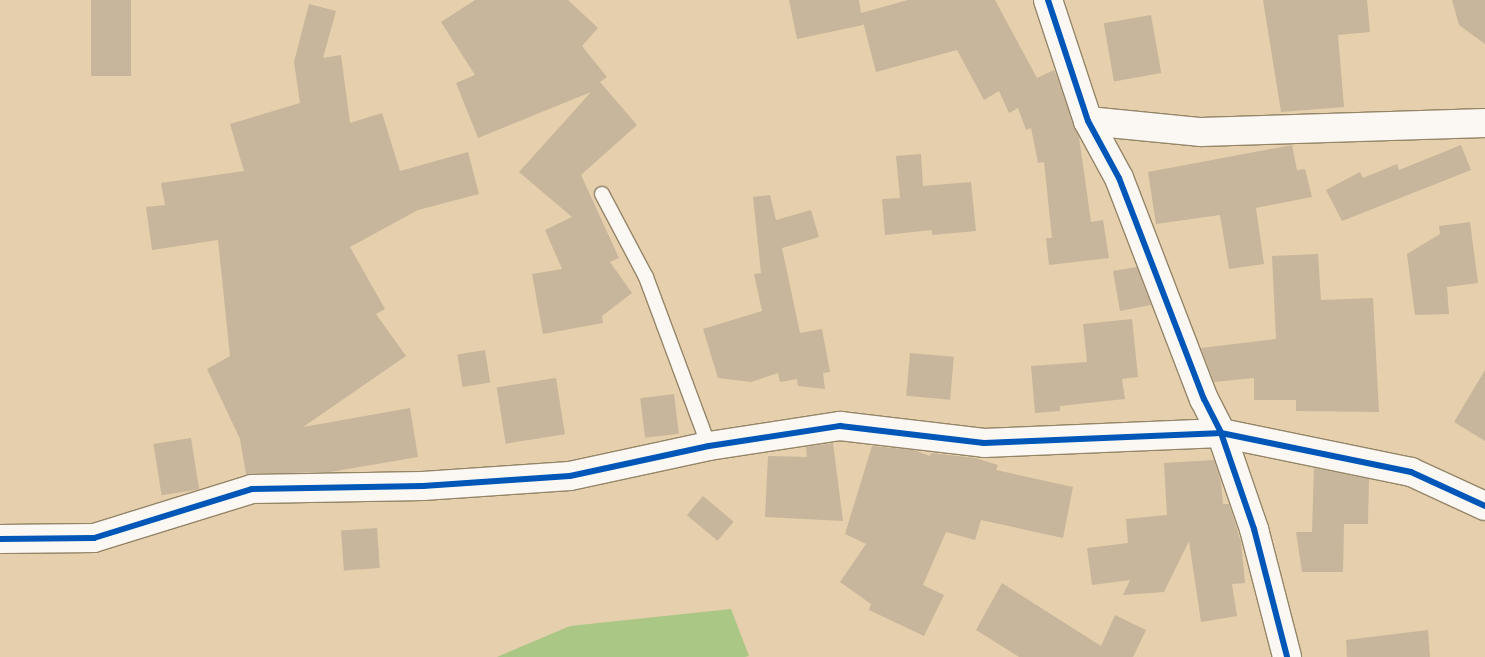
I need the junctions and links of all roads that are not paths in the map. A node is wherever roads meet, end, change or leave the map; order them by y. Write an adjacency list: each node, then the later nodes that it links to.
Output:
1 (1048, 0): 2 (street)
2 (1088, 121): 3 (street); 5 (street)
3 (1485, 123)
4 (602, 194): 6 (lane)
5 (1221, 433): 6 (street); 7 (street); 9 (street)
6 (709, 446): 8 (street)
7 (1485, 506)
8 (0, 539)
9 (1287, 657)

